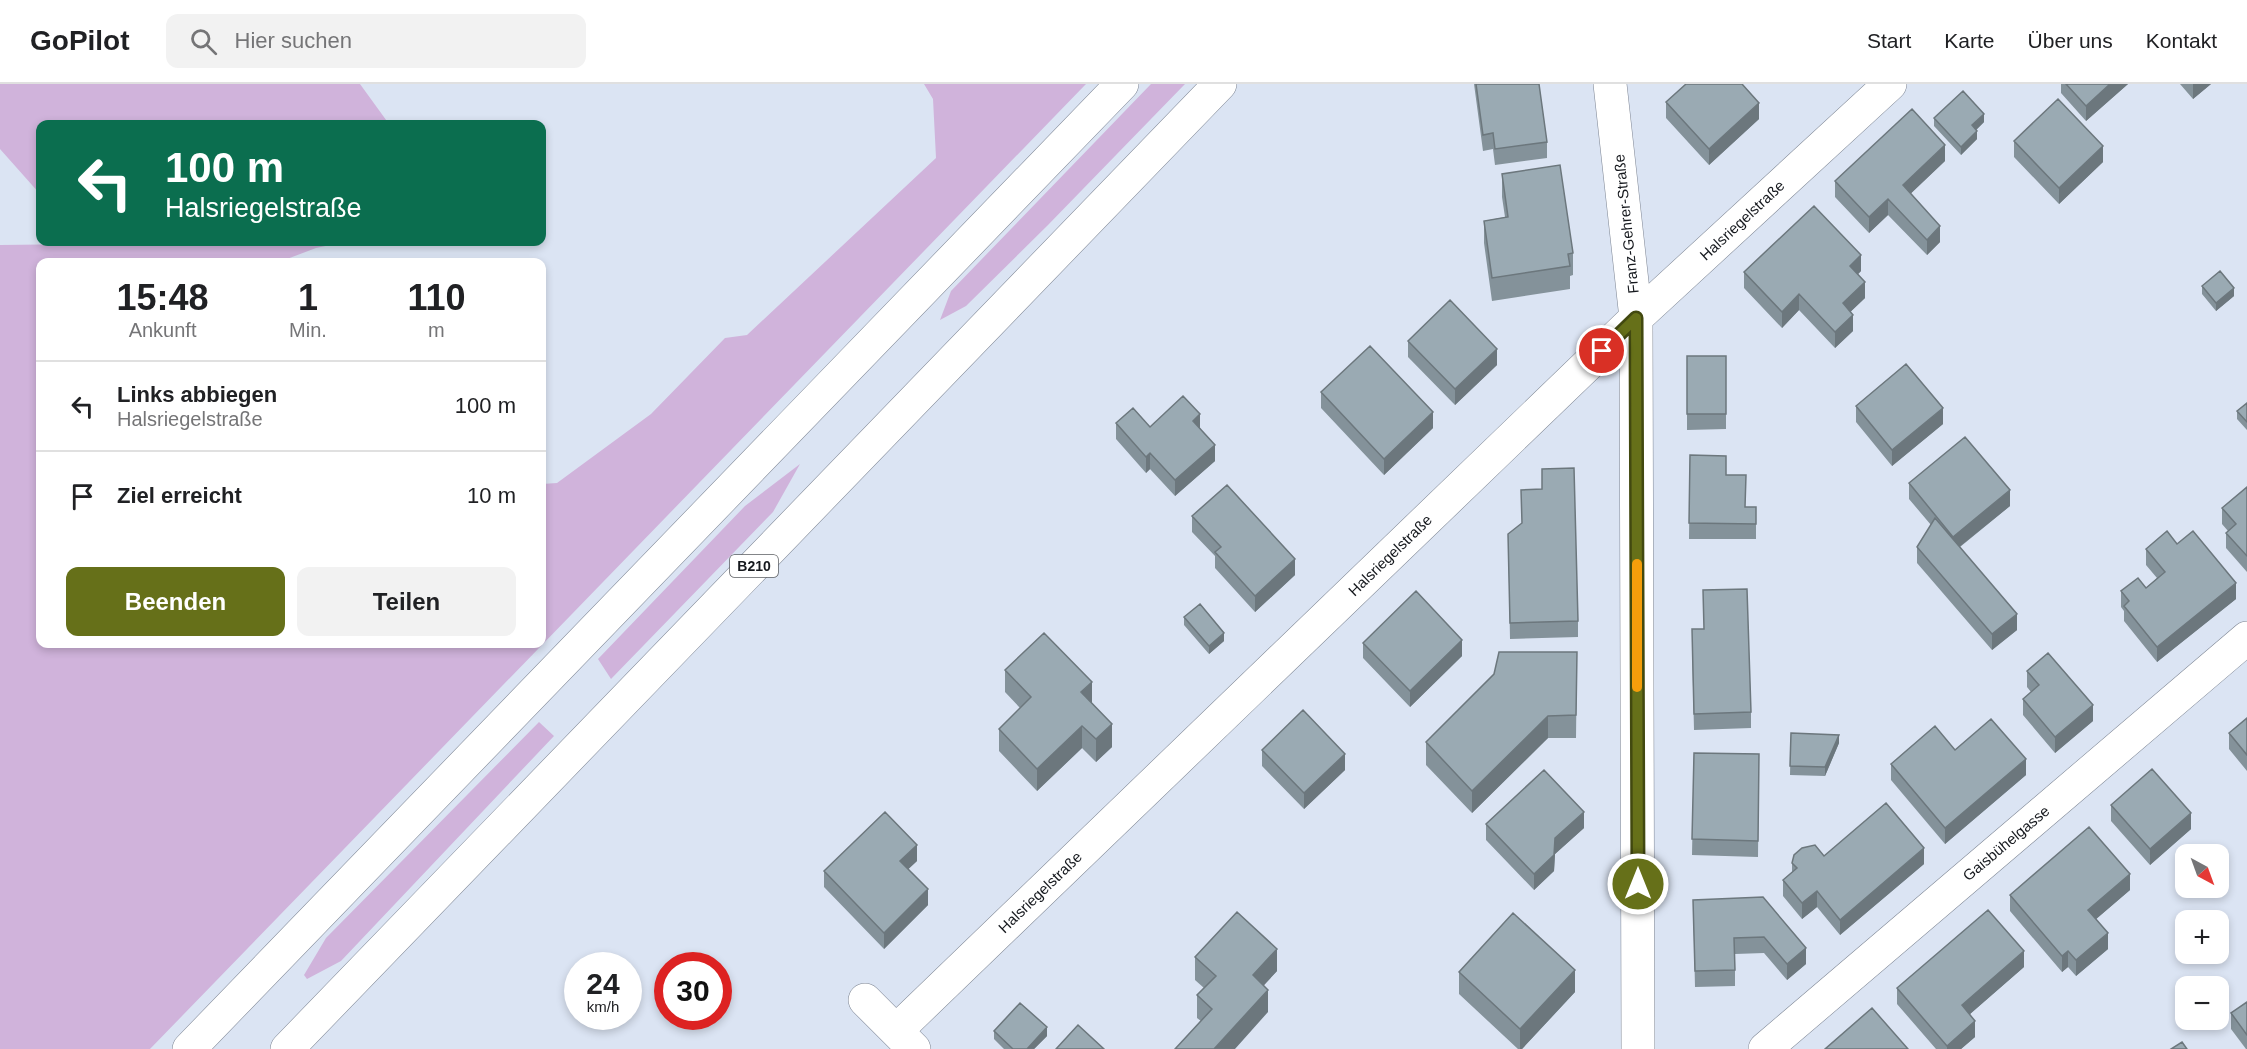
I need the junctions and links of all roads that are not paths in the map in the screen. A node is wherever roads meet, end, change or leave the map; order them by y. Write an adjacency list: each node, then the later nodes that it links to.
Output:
1 (1122, 84): 9 (street)
2 (1220, 84): 10 (street, B210)
3 (1610, 84): 5 (street, Franz-Gehrer-Straße)
4 (1890, 84): 5 (street, Halsriegelstraße)
5 (1636, 318): 8 (street, Halsriegelstraße); 11 (street, Franz-Gehrer-Straße)
6 (2247, 638): 12 (street, Gaisbühelgasse)
7 (865, 1000): 8 (street)
8 (905, 1040)
9 (189, 1049)
10 (287, 1049)
11 (1638, 1049)
12 (1765, 1049)

